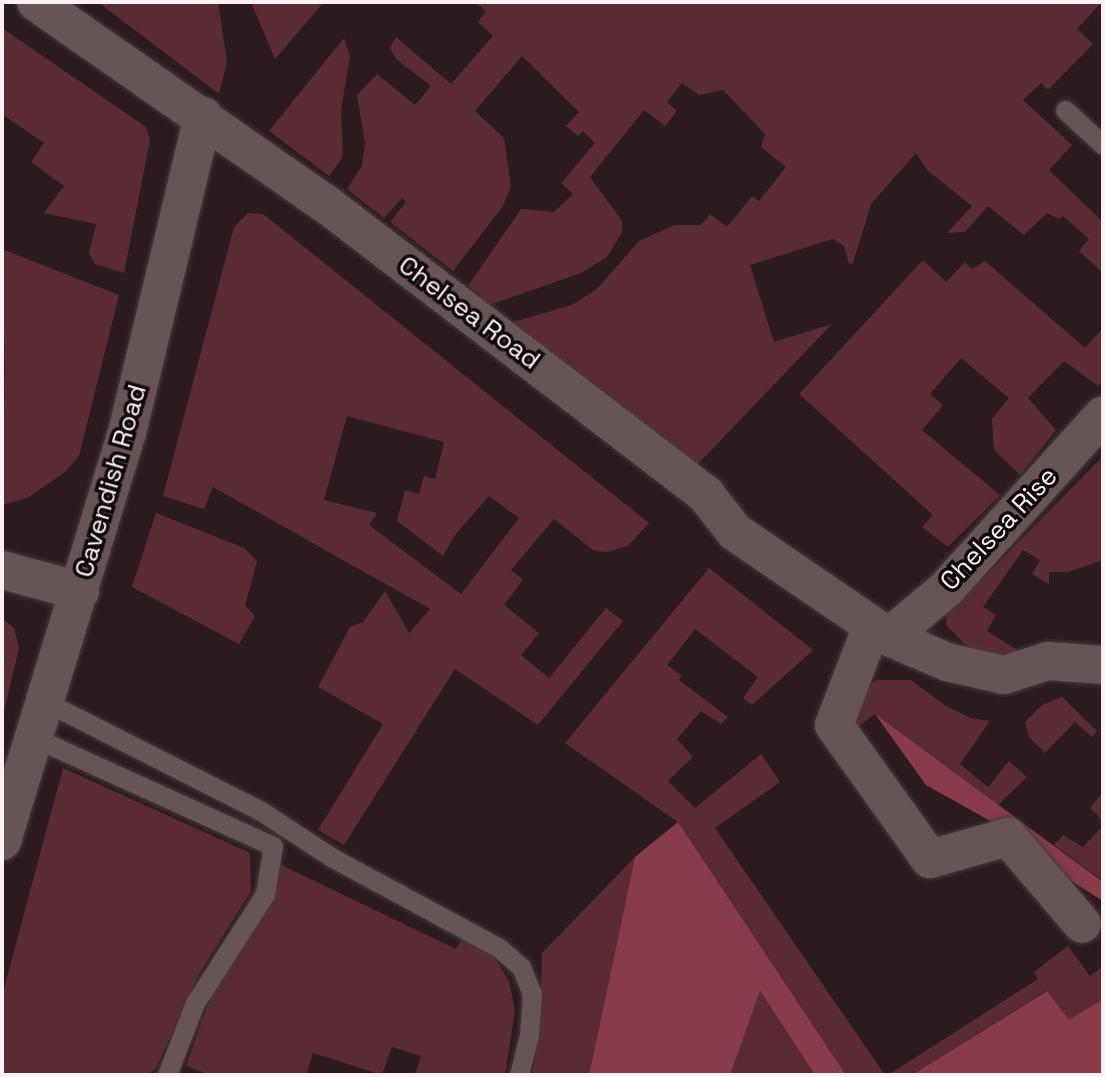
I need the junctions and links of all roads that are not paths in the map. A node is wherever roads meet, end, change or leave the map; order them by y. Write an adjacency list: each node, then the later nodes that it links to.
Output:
1 (36, 2): 3 (street, Chelsea Road)
2 (1065, 110): 4 (lane)
3 (203, 116): 7 (street, Cavendish Road); 8 (street, Chelsea Road)
4 (1103, 145)
5 (1103, 415): 8 (street, Chelsea Rise)
6 (2, 570): 7 (street)
7 (80, 591): 10 (street, Cavendish Road)
8 (881, 632): 9 (street, Chelsea Road); 13 (street)
9 (1103, 665)
10 (46, 702): 11 (street, Cavendish Road); 15 (lane)
11 (35, 738): 12 (street, Cavendish Road); 14 (lane)
12 (2, 841)
13 (1082, 924)
14 (167, 1075)
15 (519, 1075)

